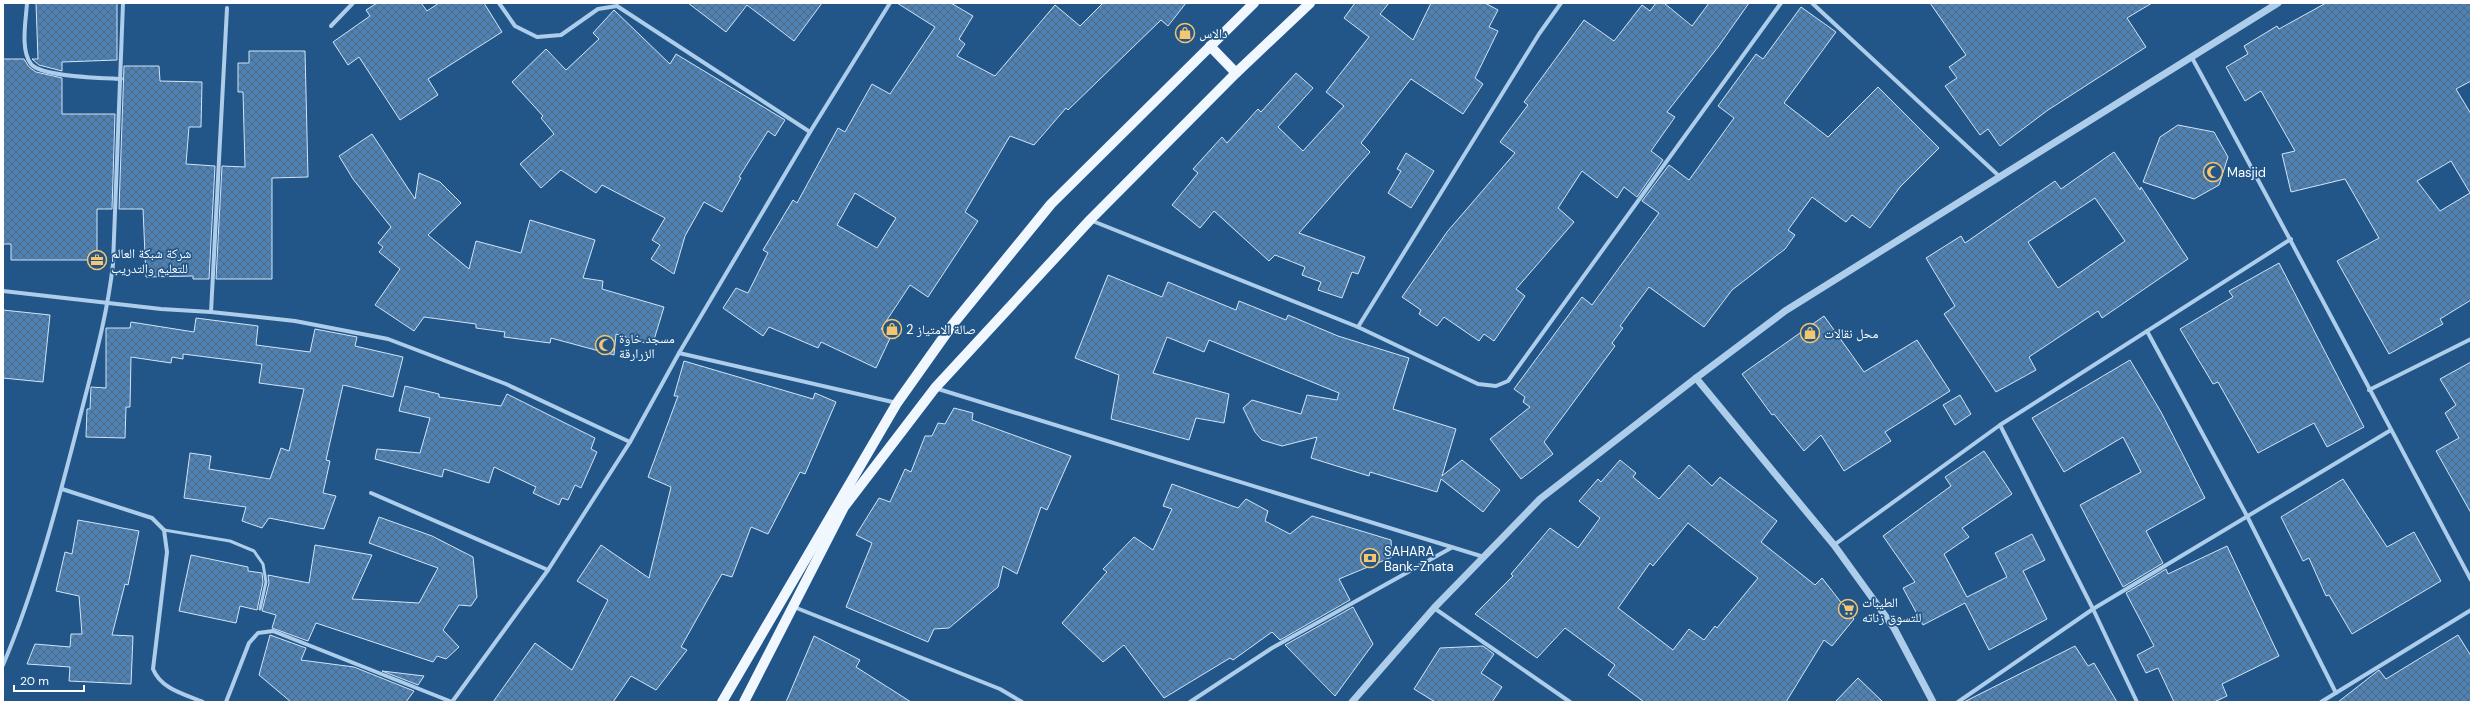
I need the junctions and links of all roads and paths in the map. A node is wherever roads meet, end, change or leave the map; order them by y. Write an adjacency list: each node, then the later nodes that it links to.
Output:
1 (27, 3): 17 (street)
2 (123, 3): 17 (street)
3 (353, 3): 13 (street)
4 (499, 3): 18 (street)
5 (890, 3): 18 (street)
6 (1254, 3): 14 (main road)
7 (1310, 3): 16 (main road)
8 (1561, 3): 25 (street)
9 (1781, 3): 25 (street)
10 (1812, 3): 19 (street)
11 (2278, 3): 15 (street)
12 (227, 8): 24 (street)
13 (331, 26)
14 (1210, 46): 16 (main road); 32 (main road)
15 (2191, 56): 19 (street); 21 (street)
16 (1236, 73): 20 (main road)
17 (121, 79): 23 (street)
18 (810, 132): 28 (street)
19 (1999, 176): 29 (street)
20 (1090, 220): 25 (street); 30 (main road)
21 (2291, 238): 26 (street); 31 (street)
22 (3, 291): 23 (street)
23 (109, 303): 24 (street); 36 (street)
24 (211, 312): 35 (street)
25 (1358, 328)
26 (2147, 331): 33 (street); 38 (street)
27 (2471, 339): 31 (street)
28 (679, 353): 32 (street); 35 (street)
29 (1696, 378): 40 (street); 42 (street)
30 (935, 388): 41 (street); 45 (main road)
31 (2369, 390): 34 (street)
32 (897, 403): 55 (main road)
33 (2000, 425): 40 (street); 48 (street)
34 (2391, 430): 38 (street); 44 (street)
35 (630, 442): 43 (street)
36 (62, 489): 39 (street); 50 (street)
37 (370, 493): 43 (street)
38 (2247, 516): 48 (street); 51 (street)
39 (164, 530): 47 (lane); 52 (street)
40 (1834, 545): 61 (street)
41 (1451, 548): 42 (street); 58 (street)
42 (1484, 557): 46 (street)
43 (548, 570): 54 (street)
44 (2471, 580)
45 (793, 606): 56 (main road); 57 (street)
46 (1434, 608): 59 (street); 60 (street)
47 (260, 609)
48 (2093, 609): 62 (street); 63 (street)
49 (2471, 610): 51 (street)
50 (3, 665)
51 (2336, 693): 64 (street)
52 (203, 702)
53 (226, 702): 54 (street)
54 (452, 702)
55 (722, 702)
56 (744, 702)
57 (1022, 702)
58 (1190, 702)
59 (1352, 702)
60 (1570, 702)
61 (1933, 702)
62 (1958, 702)
63 (2137, 702)
64 (2321, 702)

